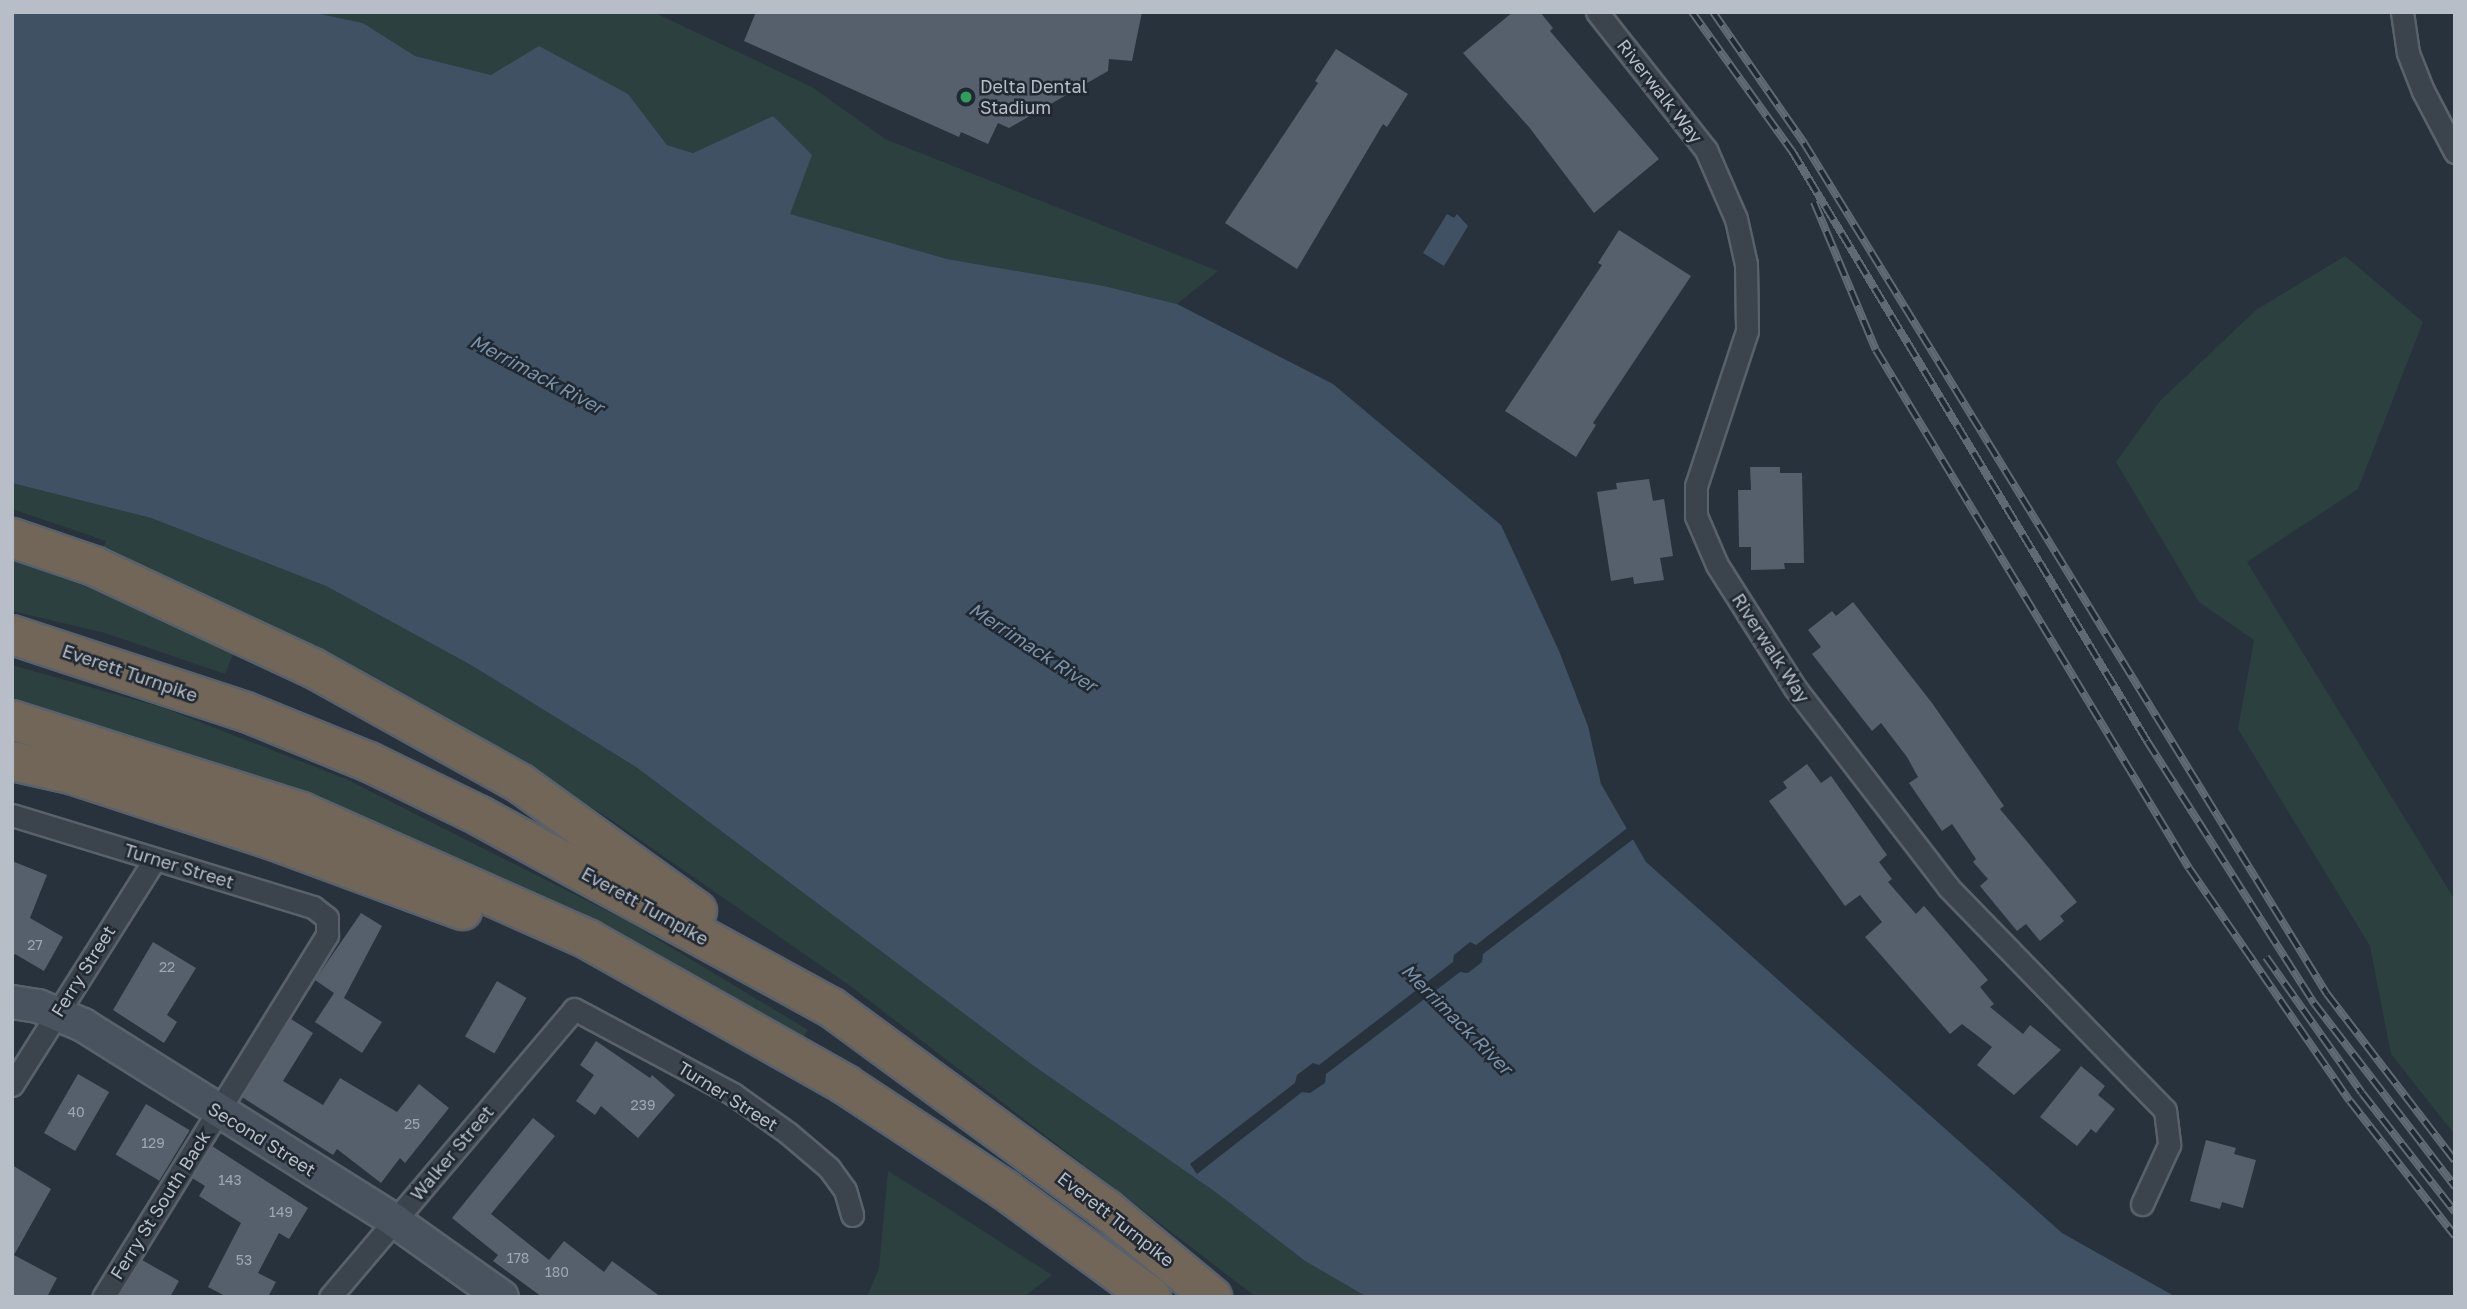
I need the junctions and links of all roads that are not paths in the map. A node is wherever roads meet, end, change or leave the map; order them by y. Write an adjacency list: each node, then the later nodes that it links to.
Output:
1 (1597, 12): 18 (street, Riverwalk Way)
2 (2402, 12): 3 (street)
3 (2455, 152)
4 (12, 538): 12 (highway)
5 (12, 635): 12 (highway, Everett Turnpike)
6 (12, 720): 16 (highway)
7 (12, 761): 16 (highway)
8 (12, 815): 9 (street, Turner Street)
9 (155, 859): 10 (street, Turner Street); 14 (street, Ferry Street)
10 (327, 935): 17 (street, Ferry St South Back)
11 (12, 1002): 14 (main road, Second Street)
12 (832, 1008): 25 (highway, Everett Turnpike)
13 (574, 1009): 19 (street, Turner Street); 20 (street, Walker Street)
14 (57, 1013): 15 (street, Ferry Street); 17 (main road, Second Street)
15 (12, 1085)
16 (846, 1085): 24 (highway)
17 (219, 1112): 20 (main road, Second Street); 21 (street, Ferry St South Back)
18 (2143, 1204)
19 (852, 1214)
20 (395, 1221): 22 (street, Walker Street); 23 (main road, Second Street)
21 (103, 1297)
22 (330, 1297)
23 (502, 1297)
24 (1151, 1297)
25 (1212, 1297)

